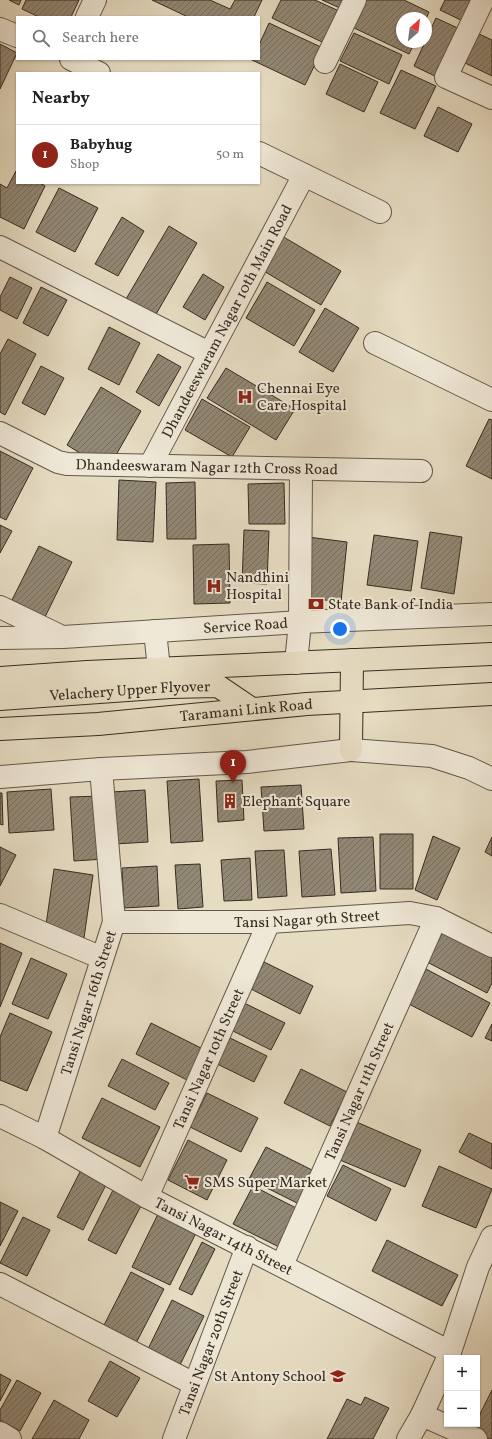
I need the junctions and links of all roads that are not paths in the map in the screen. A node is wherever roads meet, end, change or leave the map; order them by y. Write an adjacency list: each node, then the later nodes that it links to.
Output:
1 (95, 0): 4 (street)
2 (354, 0): 8 (street)
3 (483, 0): 10 (street)
4 (87, 16)
5 (0, 29): 6 (street)
6 (16, 36)
7 (73, 60): 9 (street)
8 (324, 62)
9 (98, 72)
10 (492, 98)
11 (260, 153): 12 (street)
12 (304, 175): 13 (street); 16 (street, Dhandeeswaram Nagar 10th Main Road)
13 (380, 212)
14 (0, 247): 16 (street)
15 (375, 343): 17 (street)
16 (209, 353): 19 (street, Dhandeeswaram Nagar 10th Main Road)
17 (492, 400)
18 (0, 433): 19 (street, Dhandeeswaram Nagar 12th Cross Road)
19 (150, 466): 20 (street, Dhandeeswaram Nagar 12th Cross Road)
20 (301, 469): 21 (street, Dhandeeswaram Nagar 12th Cross Road); 24 (street)
21 (421, 471)
22 (0, 607): 26 (street)
23 (492, 614): 24 (street, Service Road)
24 (300, 622): 25 (street, Service Road); 30 (street)
25 (155, 631): 26 (street, Service Road); 32 (street)
26 (63, 637): 27 (street, Service Road)
27 (0, 638)
28 (492, 654): 29 (main road)
29 (352, 660): 30 (main road); 35 (main road)
30 (296, 663): 32 (main road)
31 (0, 678): 32 (main road)
32 (165, 678): 34 (main road, Velachery Upper Flyover); 36 (main road, Velachery Upper Flyover)
33 (492, 694): 35 (main road, Taramani Link Road)
34 (0, 699)
35 (352, 702): 36 (main road, Taramani Link Road); 38 (main road)
36 (252, 708): 37 (main road, Taramani Link Road)
37 (0, 729)
38 (351, 750): 39 (street); 41 (street)
39 (101, 769): 40 (street); 44 (street, Tansi Nagar 16th Street)
40 (0, 776)
41 (492, 779)
42 (0, 915): 47 (street)
43 (436, 918): 45 (street, Tansi Nagar 9th Street); 46 (street, Tansi Nagar 9th Street); 53 (street, Tansi Nagar 11th Street)
44 (114, 922): 45 (street, Tansi Nagar 9th Street); 47 (street, Tansi Nagar 16th Street)
45 (269, 922): 50 (street, Tansi Nagar 10th Street)
46 (492, 946)
47 (102, 958): 49 (street, Tansi Nagar 16th Street)
48 (0, 1116): 49 (street, Tansi Nagar 14th Street)
49 (45, 1138): 50 (street, Tansi Nagar 14th Street)
50 (147, 1197): 52 (street, Tansi Nagar 14th Street)
51 (492, 1237): 54 (street)
52 (247, 1247): 53 (street, Tansi Nagar 14th Street); 59 (street, Tansi Nagar 20th Street)
53 (282, 1265): 56 (street, Tansi Nagar 14th Street)
54 (485, 1270): 57 (street)
55 (0, 1284): 59 (street)
56 (444, 1355)
57 (449, 1355)
58 (444, 1366): 60 (street)
59 (194, 1384): 63 (street, Tansi Nagar 20th Street)
60 (422, 1415): 64 (street); 65 (street)
61 (0, 1433): 62 (street)
62 (10, 1439)
63 (174, 1439)
64 (408, 1439)
65 (476, 1439)

